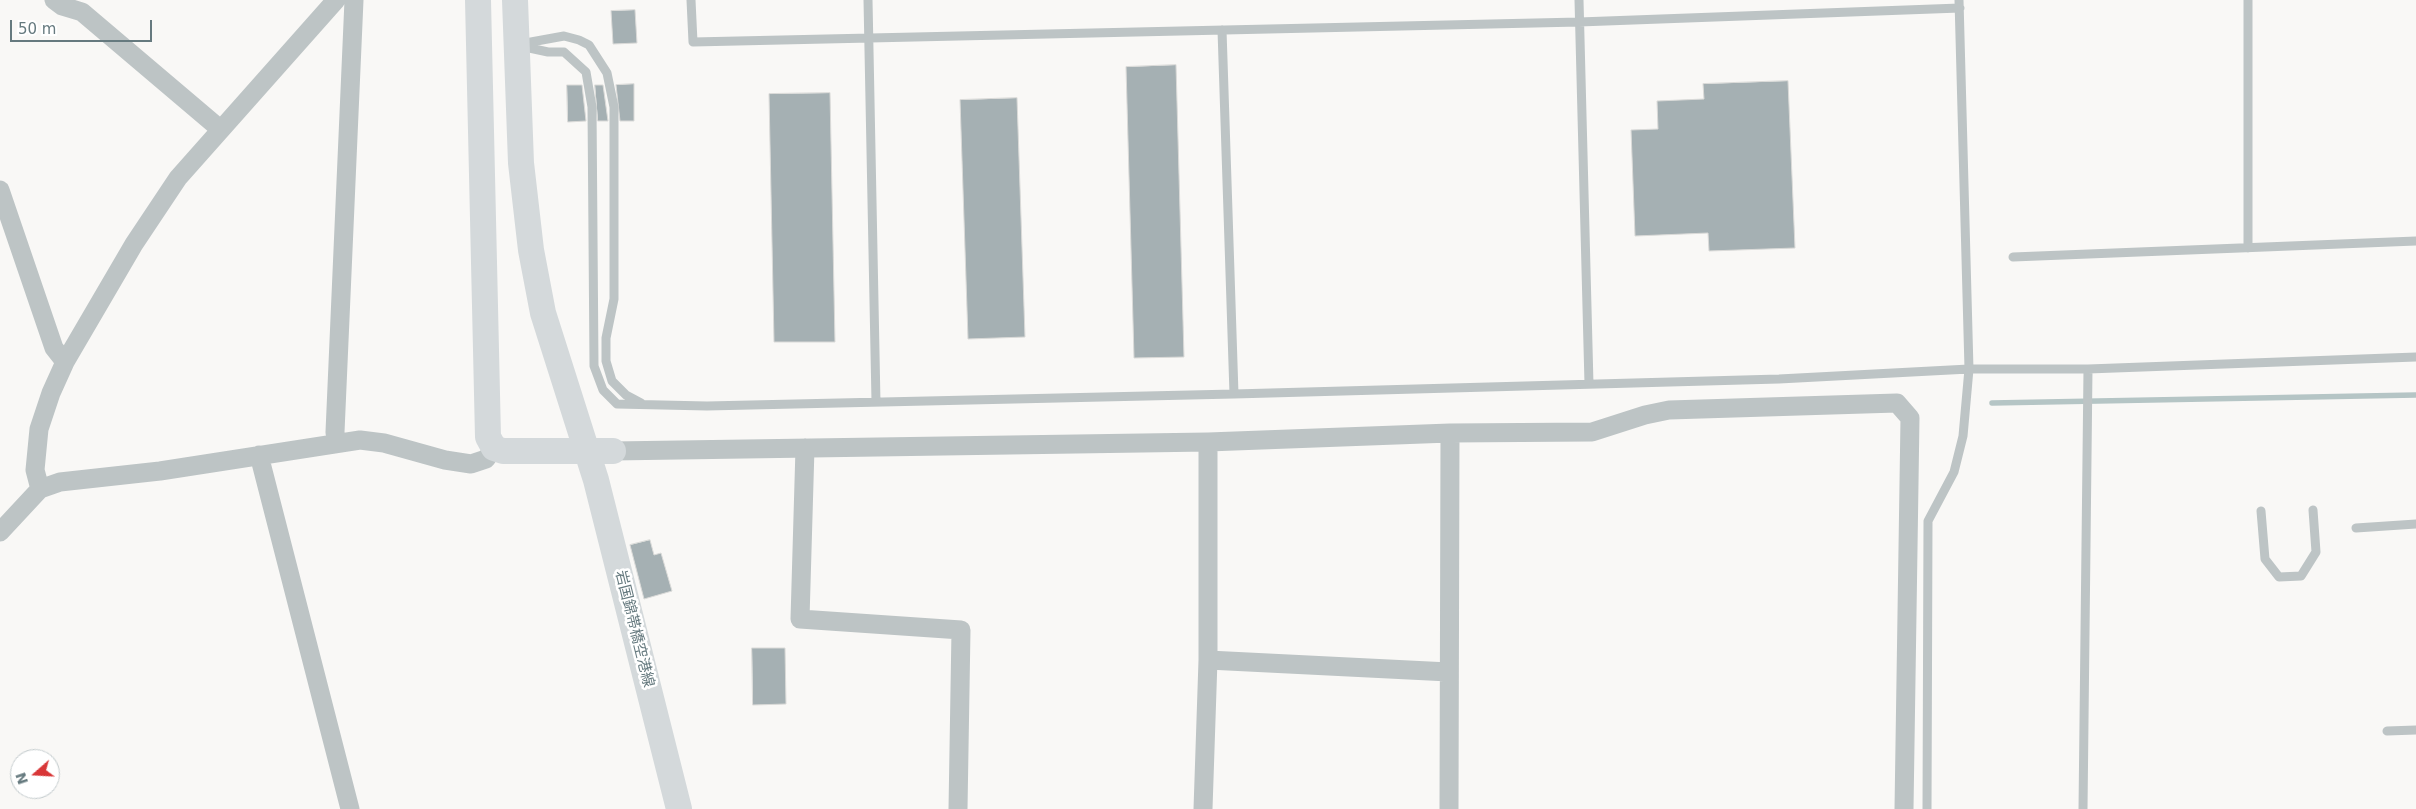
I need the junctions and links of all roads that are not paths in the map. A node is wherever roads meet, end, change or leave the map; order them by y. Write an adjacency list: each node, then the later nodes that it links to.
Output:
1 (54, 0): 15 (street)
2 (336, 0): 15 (street)
3 (354, 0): 29 (street)
4 (478, 0): 31 (street)
5 (691, 0): 13 (lane)
6 (868, 0): 13 (lane)
7 (1579, 0): 11 (lane)
8 (2248, 0): 18 (lane)
9 (1960, 4): 11 (lane); 22 (lane)
10 (516, 5): 14 (street, 岩国錦帯橋空港線)
11 (1579, 22): 12 (lane); 24 (lane)
12 (1222, 30): 13 (lane); 25 (lane)
13 (869, 37): 26 (lane)
14 (515, 45): 27 (lane); 27 (lane); 34 (street, 岩国錦帯橋空港線)
15 (220, 129): 21 (street)
16 (0, 190): 21 (street)
17 (2416, 241): 18 (lane)
18 (2248, 248): 19 (lane)
19 (2013, 257)
20 (2416, 357): 23 (lane)
21 (65, 362): 36 (street)
22 (1969, 369): 23 (lane); 24 (lane); 52 (lane)
23 (2088, 369): 53 (lane)
24 (1589, 384): 25 (lane)
25 (1234, 394): 26 (lane)
26 (876, 402): 27 (lane)
27 (644, 404)
28 (1450, 433): 30 (street); 43 (street); 51 (street)
29 (336, 442): 31 (street); 35 (street)
30 (1208, 442): 32 (street); 42 (street)
31 (494, 448): 34 (street)
32 (805, 448): 33 (street); 48 (street)
33 (613, 450): 34 (street)
34 (586, 451): 47 (street, 岩国錦帯橋空港線)
35 (259, 456): 36 (street); 46 (street)
36 (40, 489): 41 (street)
37 (2313, 510): 38 (lane)
38 (2261, 511)
39 (2416, 524): 40 (lane)
40 (2356, 528)
41 (0, 532)
42 (1208, 660): 43 (street); 49 (street)
43 (1449, 672): 50 (street)
44 (2416, 730): 45 (lane)
45 (2387, 731)
46 (350, 809)
47 (678, 809)
48 (958, 809)
49 (1203, 809)
50 (1449, 809)
51 (1904, 809)
52 (1927, 809)
53 (2083, 809)

